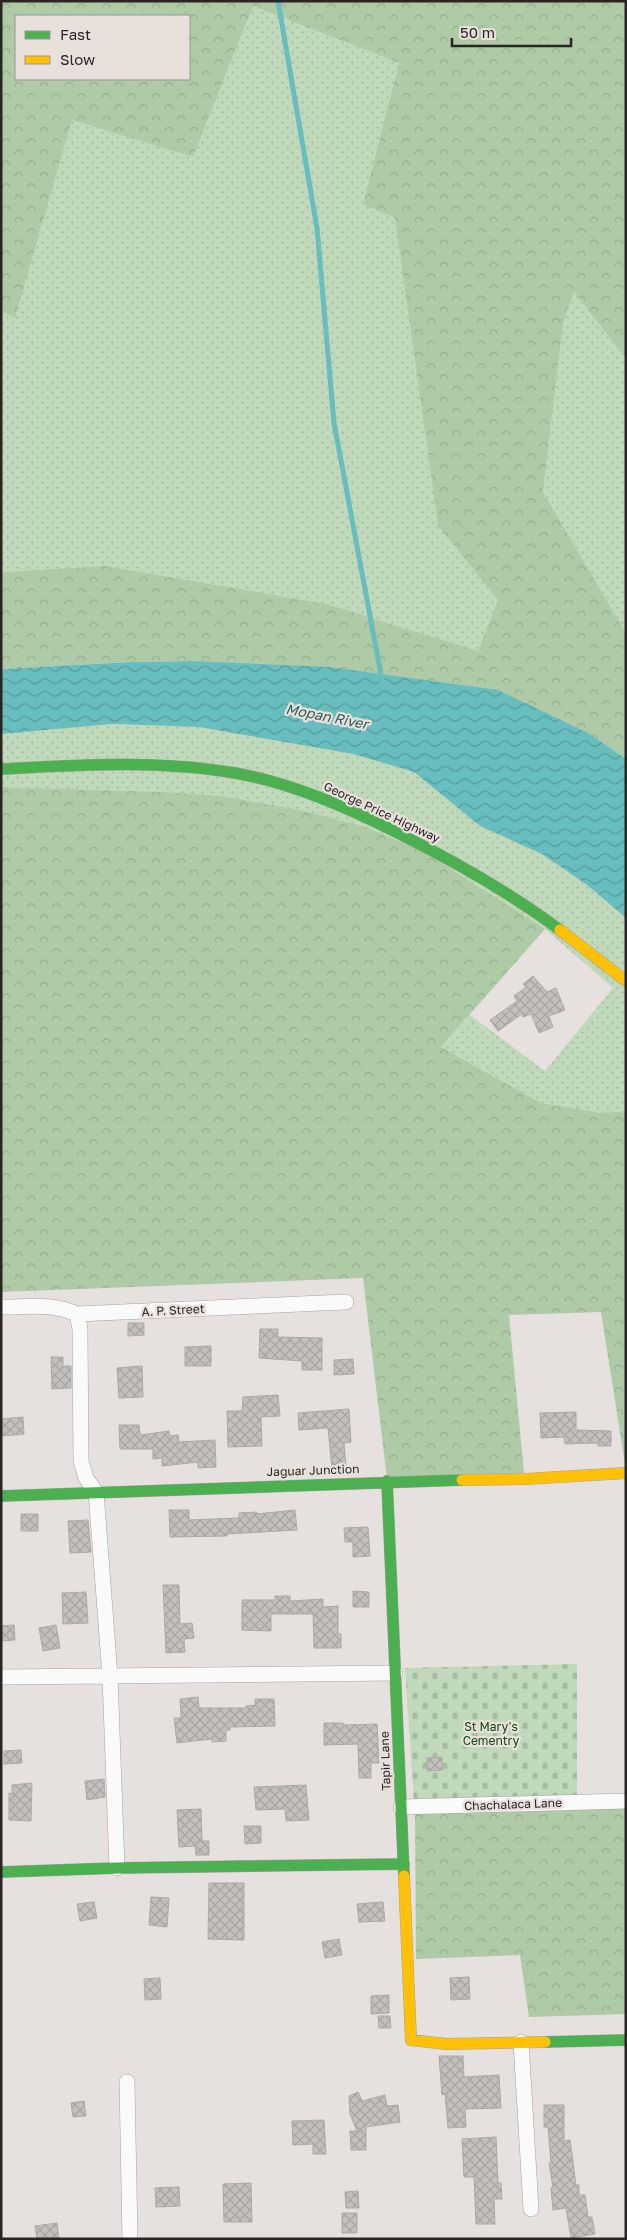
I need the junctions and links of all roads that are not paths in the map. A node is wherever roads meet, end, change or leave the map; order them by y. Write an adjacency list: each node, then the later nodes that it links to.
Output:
1 (1, 769): 2 (main road, George Price Highway)
2 (626, 981)
3 (346, 1302): 5 (street, A. P. Street)
4 (1, 1307): 5 (street, A. P. Street)
5 (76, 1314): 8 (street)
6 (626, 1473): 7 (main road, Jaguar Junction)
7 (387, 1481): 8 (main road, Jaguar Junction); 10 (main road, Tapir Lane)
8 (96, 1492): 9 (main road, Jaguar Junction); 11 (street)
9 (1, 1496)
10 (396, 1673): 11 (street); 14 (main road, Tapir Lane)
11 (110, 1676): 12 (street); 16 (street)
12 (1, 1677)
13 (626, 1801): 14 (street, Chachalaca Lane)
14 (401, 1807): 15 (main road, Tapir Lane)
15 (404, 1864): 16 (main road); 19 (main road, Tapir Lane)
16 (117, 1868): 17 (main road)
17 (1, 1872)
18 (626, 2040): 19 (main road)
19 (521, 2042): 21 (street)
20 (127, 2082): 22 (street)
21 (531, 2209)
22 (130, 2239)

